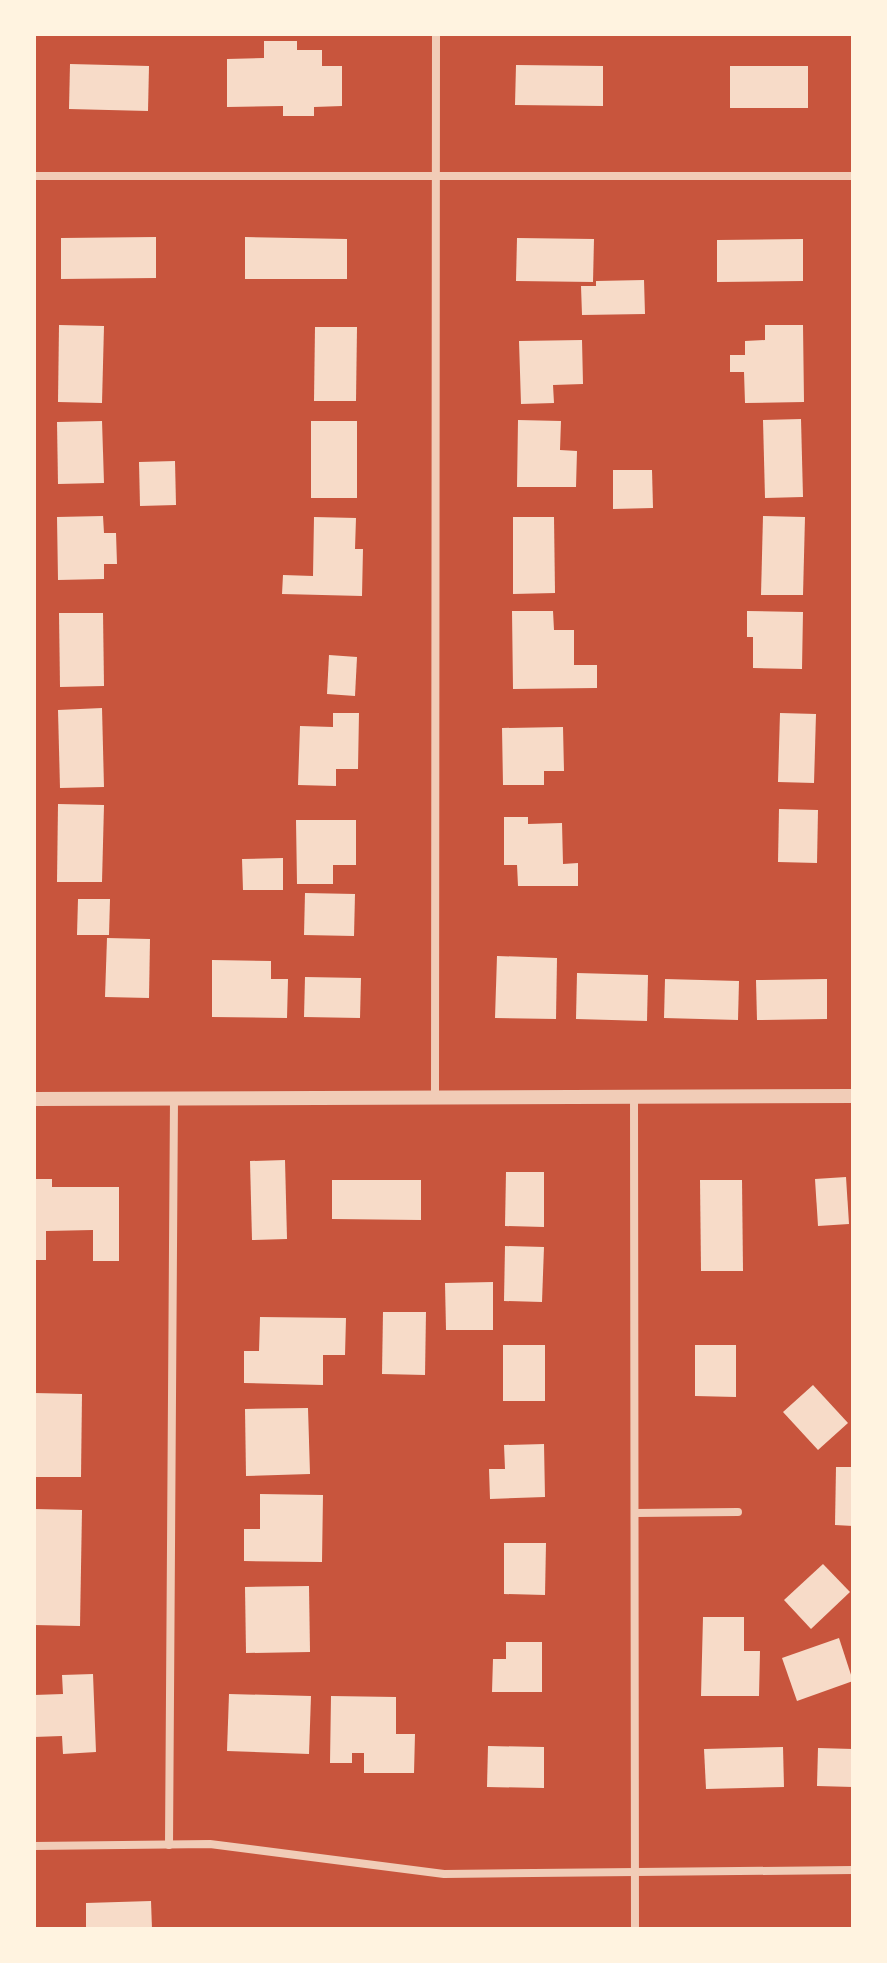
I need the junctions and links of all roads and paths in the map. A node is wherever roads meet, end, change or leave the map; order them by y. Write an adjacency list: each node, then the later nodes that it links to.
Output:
1 (436, 34): 3 (street)
2 (34, 176): 3 (street)
3 (435, 176): 4 (street); 6 (street)
4 (853, 176)
5 (853, 1096): 7 (street)
6 (435, 1097): 7 (street); 8 (street)
7 (634, 1097): 11 (street)
8 (174, 1098): 9 (street); 12 (street)
9 (34, 1099)
10 (738, 1512): 11 (street)
11 (635, 1513): 15 (street)
12 (169, 1845): 13 (street); 15 (street)
13 (34, 1846)
14 (853, 1870): 15 (street)
15 (635, 1872): 16 (street)
16 (635, 1929)

